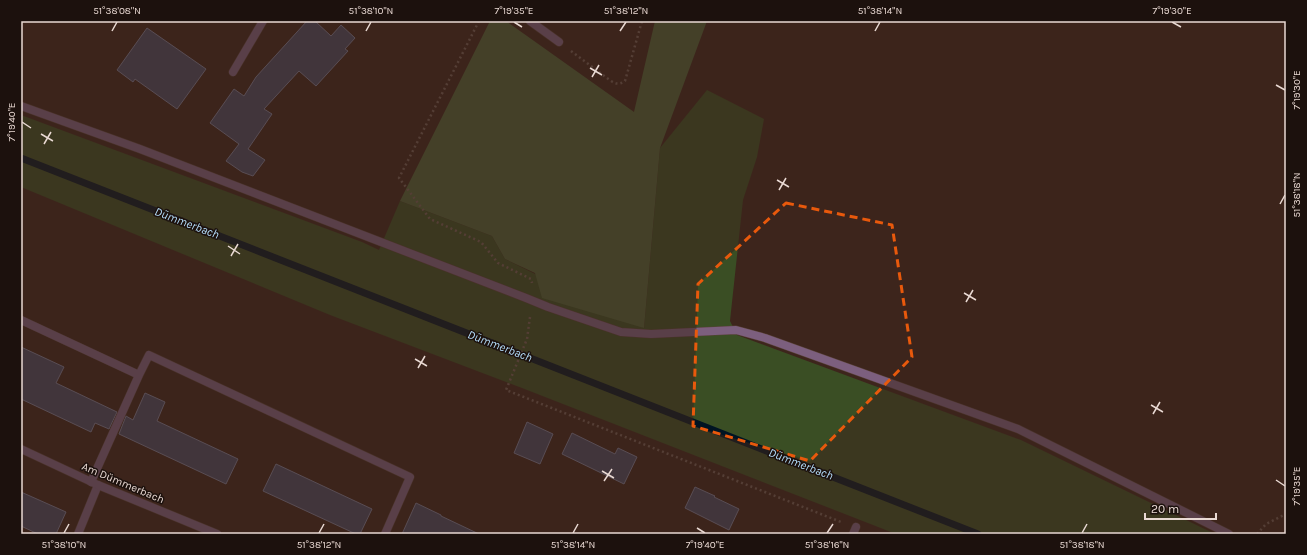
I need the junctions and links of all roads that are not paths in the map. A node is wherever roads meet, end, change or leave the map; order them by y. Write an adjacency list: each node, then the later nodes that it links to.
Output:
1 (263, 21): 4 (street)
2 (530, 21): 3 (street)
3 (559, 42)
4 (233, 72)
5 (21, 106): 13 (street)
6 (21, 320): 7 (street)
7 (139, 375): 9 (street); 12 (street)
8 (21, 449): 9 (street, Am Dümmerbach)
9 (94, 484): 10 (street); 11 (street, Am Dümmerbach)
10 (78, 534)
11 (217, 534)
12 (385, 534)
13 (1229, 534)

